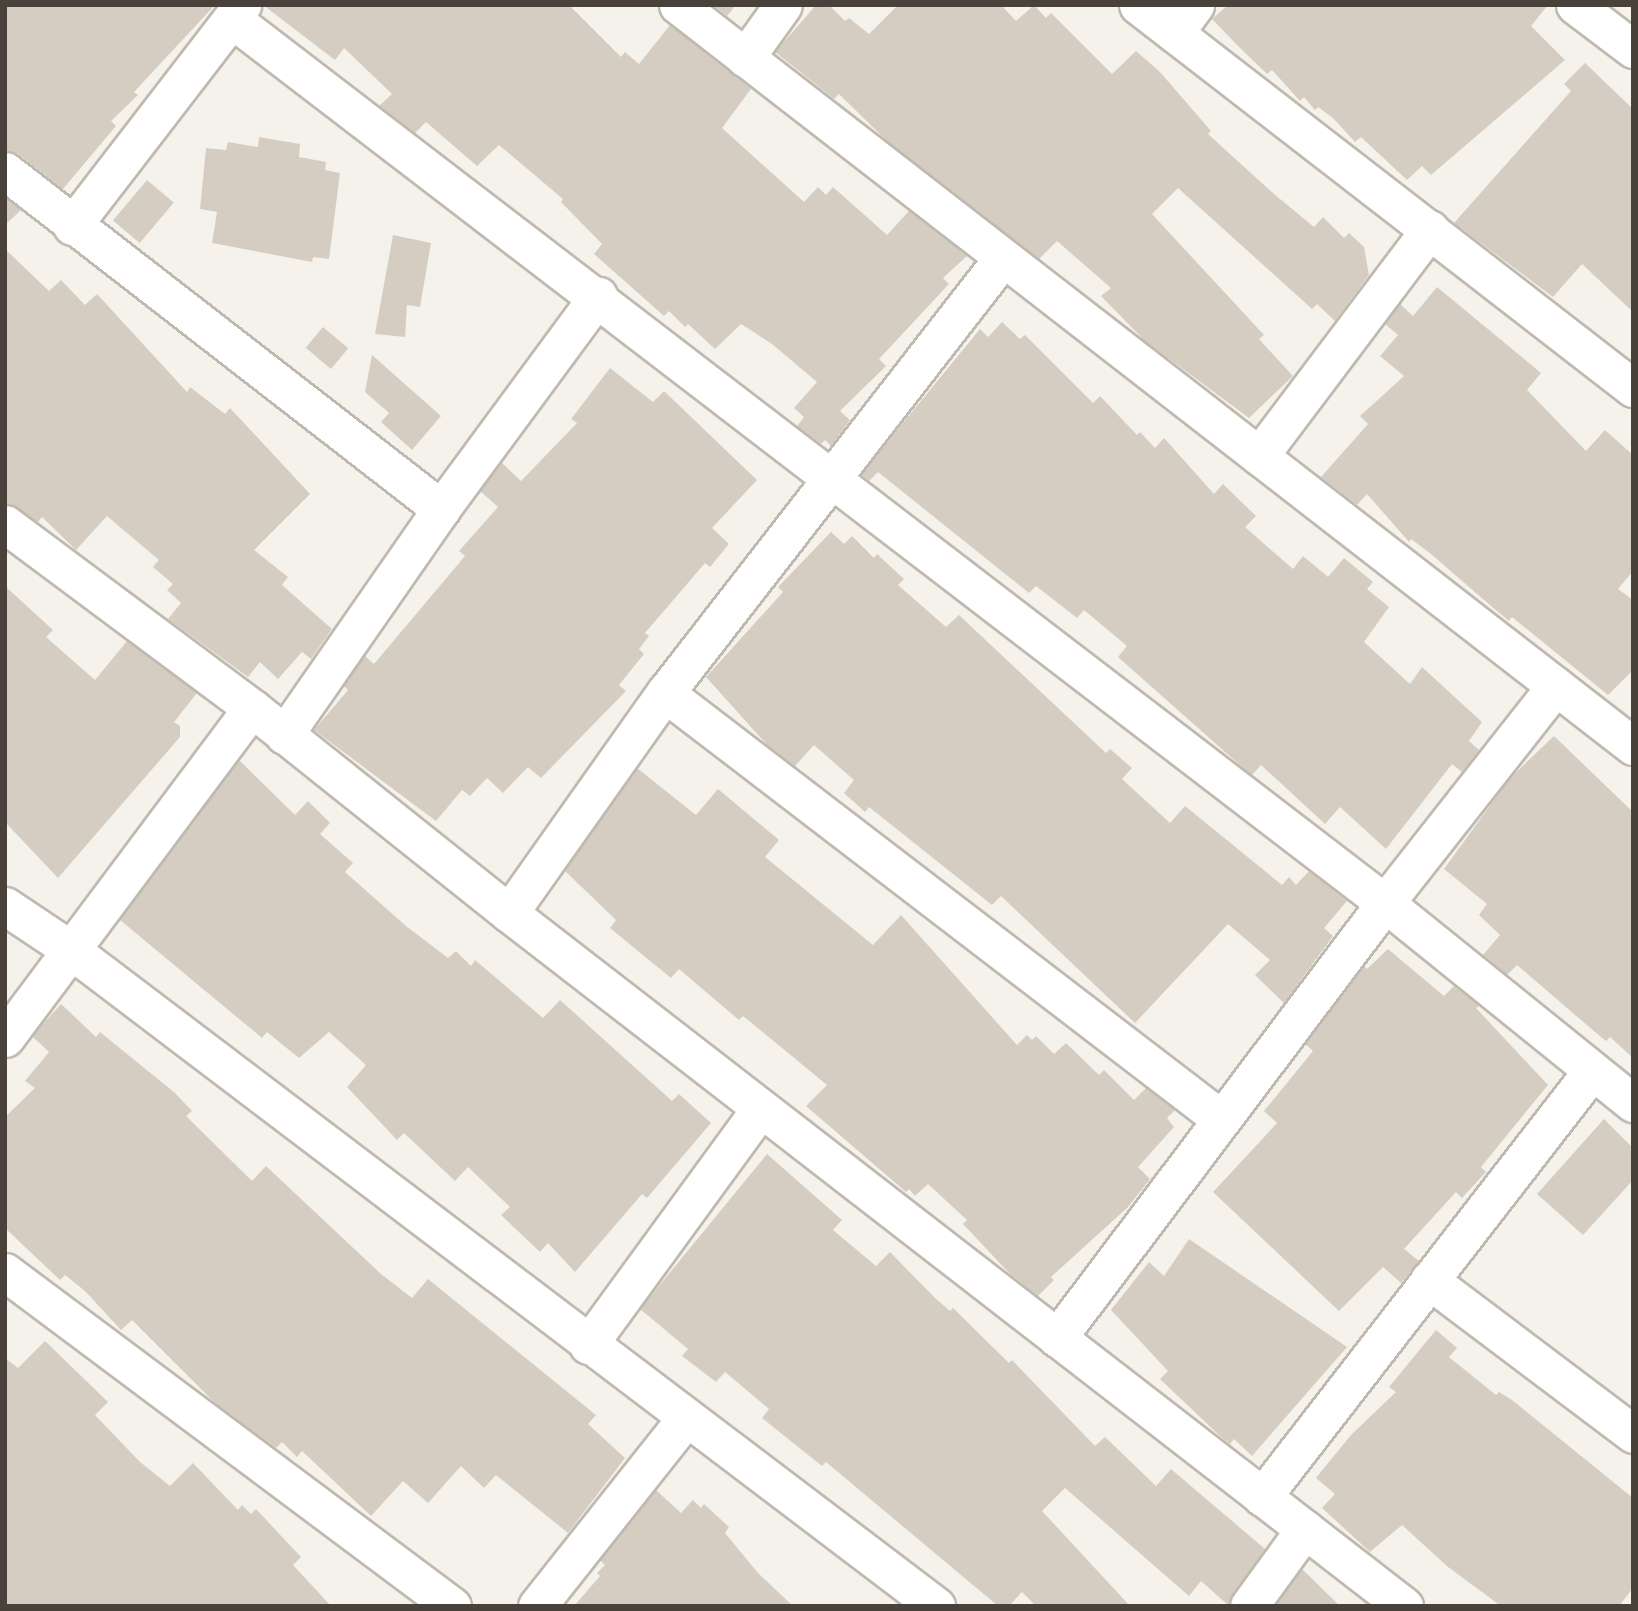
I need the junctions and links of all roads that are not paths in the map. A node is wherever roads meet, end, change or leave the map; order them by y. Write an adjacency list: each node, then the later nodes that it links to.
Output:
1 (677, 5): 8 (street)
2 (783, 5): 8 (street)
3 (1138, 5): 6 (street)
4 (1575, 5): 7 (street)
5 (237, 12): 10 (street); 13 (street)
6 (1184, 19): 11 (street)
7 (1633, 49)
8 (745, 58): 12 (street)
9 (5, 171): 10 (street)
10 (72, 226): 17 (street)
11 (1430, 229): 14 (street); 15 (street)
12 (1002, 259): 15 (street); 16 (street)
13 (598, 296): 16 (street); 17 (street)
14 (1633, 388)
15 (1259, 456): 19 (street)
16 (831, 476): 20 (street); 24 (street)
17 (441, 509): 22 (street)
18 (5, 524): 21 (street)
19 (1556, 686): 23 (street); 24 (street)
20 (665, 693): 26 (street); 32 (street)
21 (252, 708): 22 (street); 27 (street)
22 (284, 735): 26 (street)
23 (1633, 746)
24 (1385, 904): 29 (street); 32 (street)
25 (5, 906): 27 (street)
26 (509, 914): 31 (street)
27 (71, 950): 28 (street); 36 (street)
28 (5, 1038)
29 (1592, 1071): 30 (street); 34 (street)
30 (1633, 1103)
31 (761, 1108): 35 (street); 36 (street)
32 (1221, 1119): 35 (street)
33 (5, 1272): 41 (street)
34 (1429, 1280): 38 (street); 39 (street)
35 (1057, 1338): 39 (street)
36 (588, 1345): 37 (street)
37 (685, 1419): 42 (street); 43 (street)
38 (1633, 1434)
39 (1262, 1497): 40 (street)
40 (1305, 1529): 44 (street); 45 (street)
41 (452, 1606)
42 (537, 1606)
43 (936, 1606)
44 (1249, 1606)
45 (1404, 1606)

